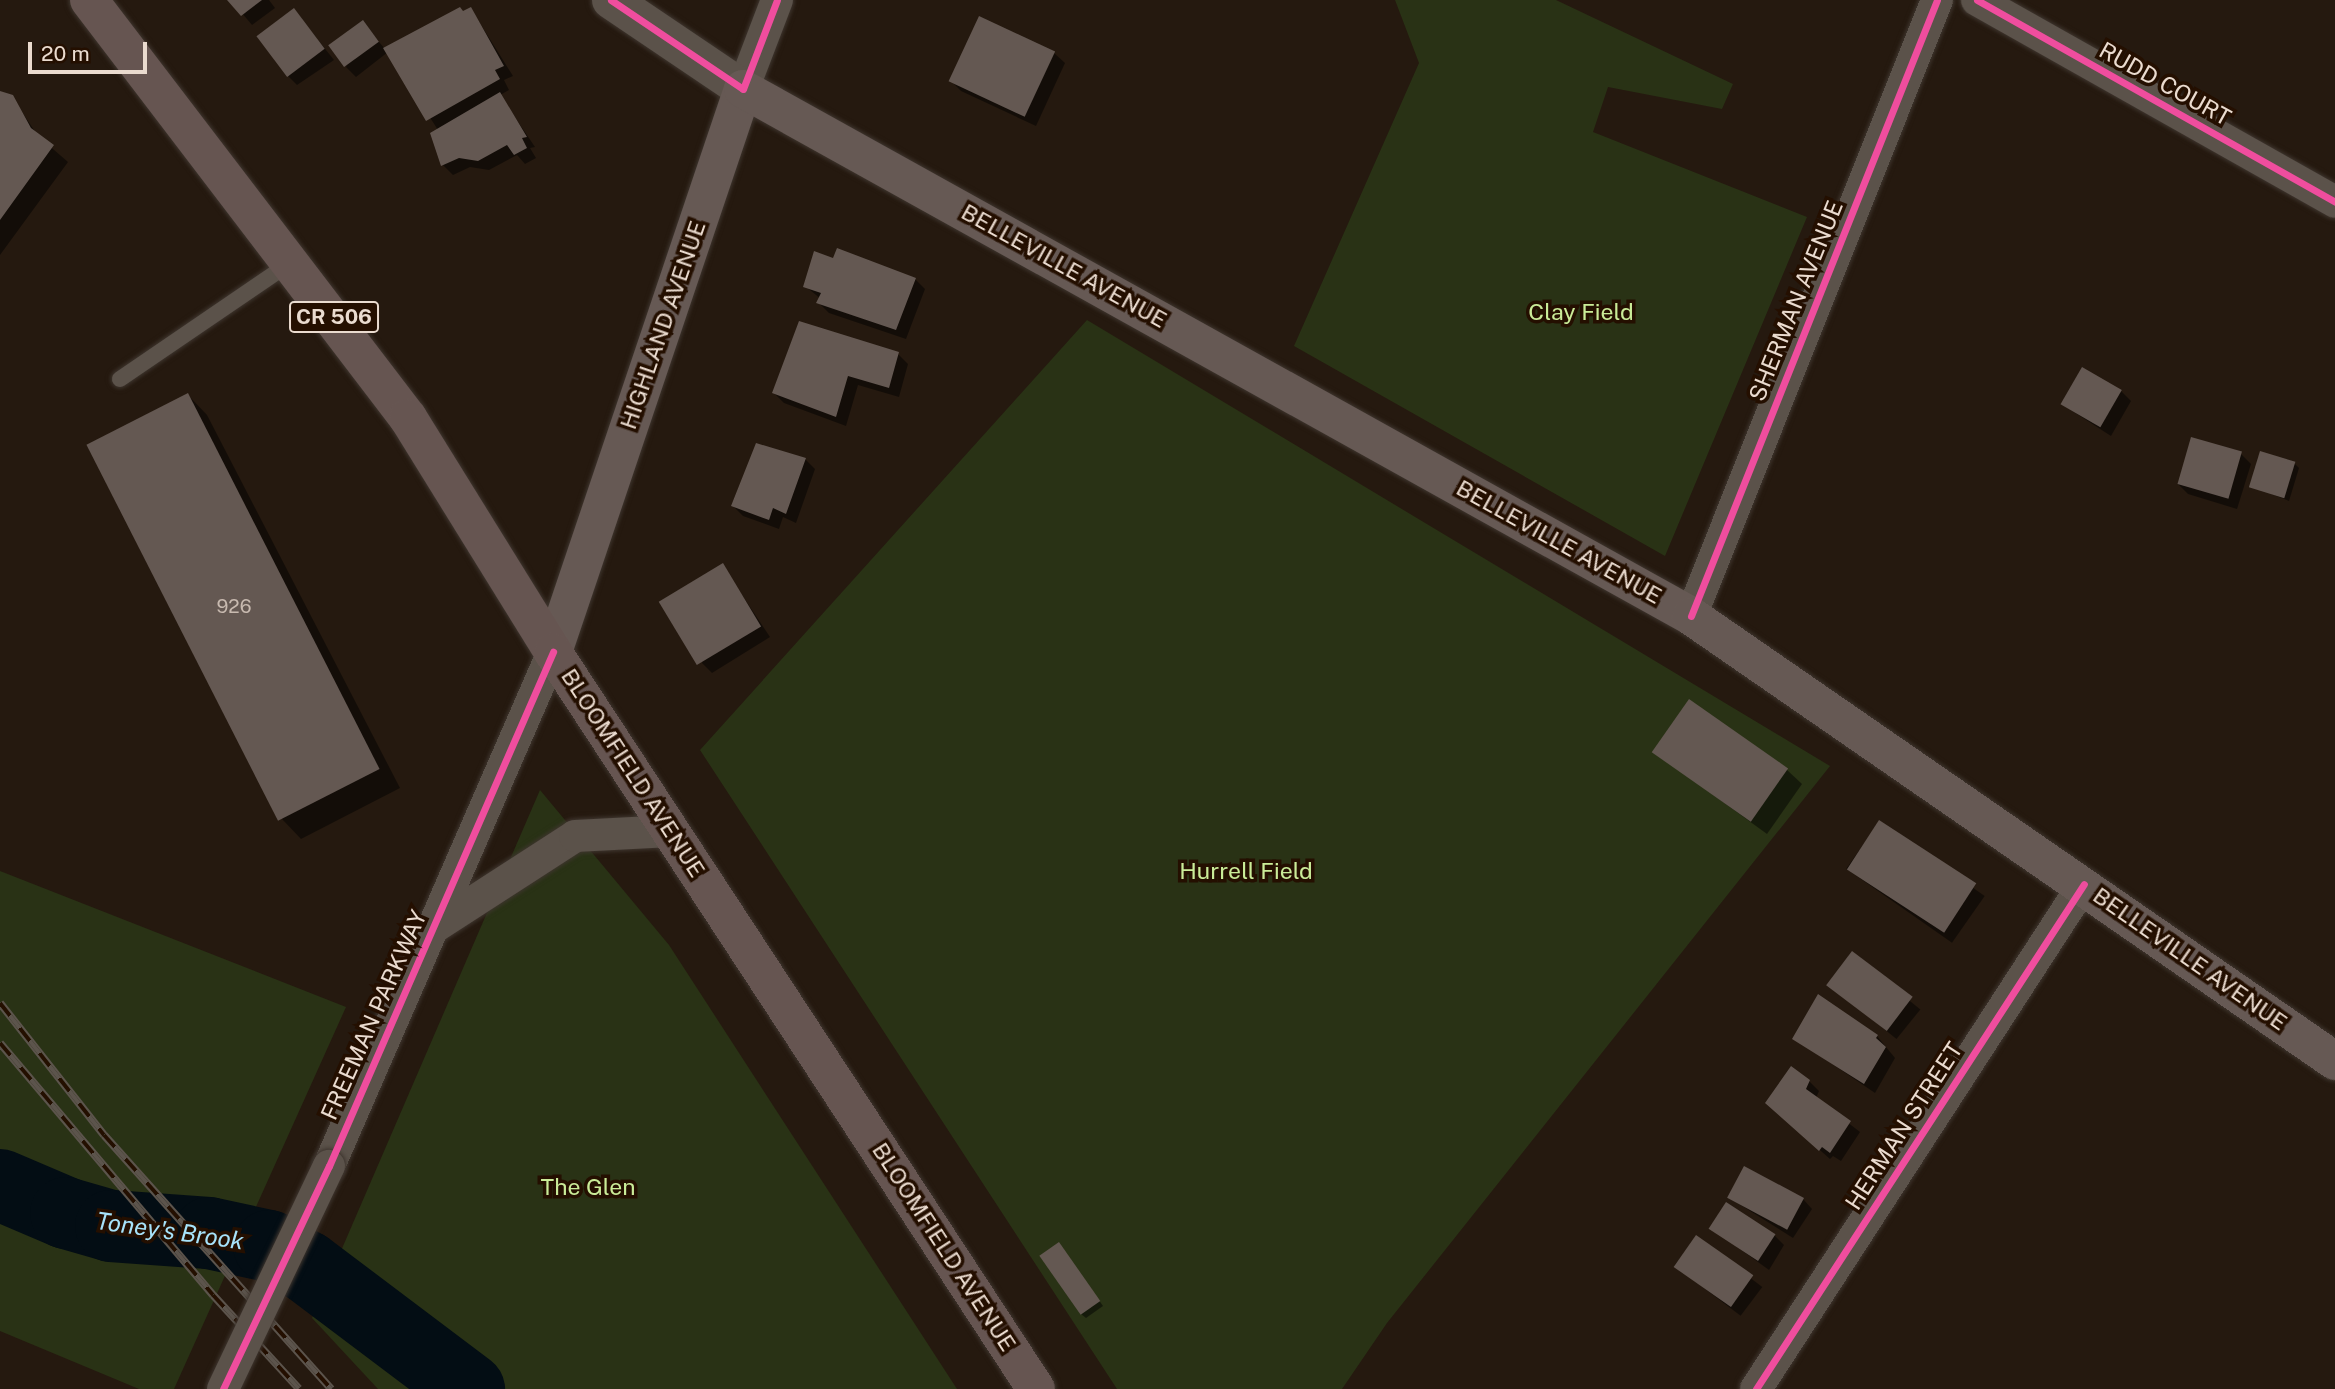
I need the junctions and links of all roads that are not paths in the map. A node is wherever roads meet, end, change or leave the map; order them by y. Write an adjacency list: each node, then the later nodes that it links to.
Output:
1 (89, 0): 8 (main road, BLOOMFIELD AVENUE / CR 506)
2 (611, 0): 6 (street)
3 (777, 0): 6 (street, HIGHLAND AVENUE)
4 (1937, 0): 10 (street, SHERMAN AVENUE)
5 (1977, 0): 7 (street, RUDD COURT)
6 (743, 89): 10 (main road, BELLEVILLE AVENUE); 11 (main road, HIGHLAND AVENUE)
7 (2335, 202)
8 (292, 262): 9 (lane); 11 (main road, BLOOMFIELD AVENUE / CR 506)
9 (120, 379)
10 (1691, 616): 13 (main road, BELLEVILLE AVENUE)
11 (553, 652): 12 (main road, BLOOMFIELD AVENUE); 14 (street, FREEMAN PARKWAY)
12 (671, 831): 14 (street); 17 (main road, BLOOMFIELD AVENUE)
13 (2084, 884): 15 (main road, BELLEVILLE AVENUE); 18 (street, HERMAN STREET)
14 (433, 928): 16 (street, FREEMAN PARKWAY, bridge)
15 (2335, 1061)
16 (223, 1389)
17 (1036, 1389)
18 (1755, 1389)

